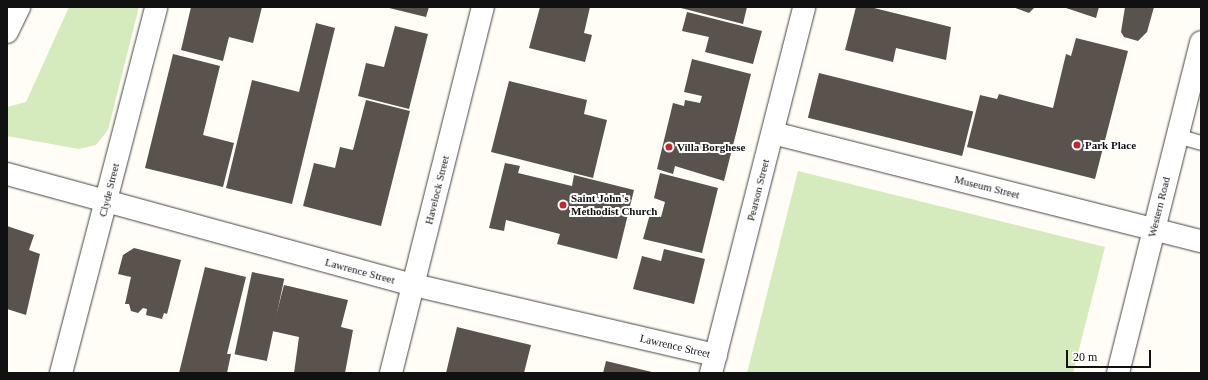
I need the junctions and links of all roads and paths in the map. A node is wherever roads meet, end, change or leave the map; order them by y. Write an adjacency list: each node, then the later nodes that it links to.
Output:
1 (19, 7): 5 (street)
2 (156, 7): 11 (street, Clyde Street)
3 (483, 7): 14 (street, Havelock Street)
4 (804, 7): 7 (street, Pearson Street)
5 (7, 32)
6 (1201, 42): 8 (street, Western Road)
7 (773, 133): 12 (street, Museum Street); 15 (street, Pearson Street)
8 (1177, 136): 9 (lane); 12 (street, Western Road)
9 (1201, 143)
10 (7, 174): 11 (street, Lawrence Street)
11 (106, 204): 14 (street, Lawrence Street); 16 (street, Clyde Street)
12 (1154, 229): 13 (street, Museum Street); 18 (street, Western Road)
13 (1201, 241)
14 (414, 286): 15 (street, Lawrence Street); 17 (street, Havelock Street)
15 (714, 364)
16 (61, 373)
17 (391, 373)
18 (1118, 373)

